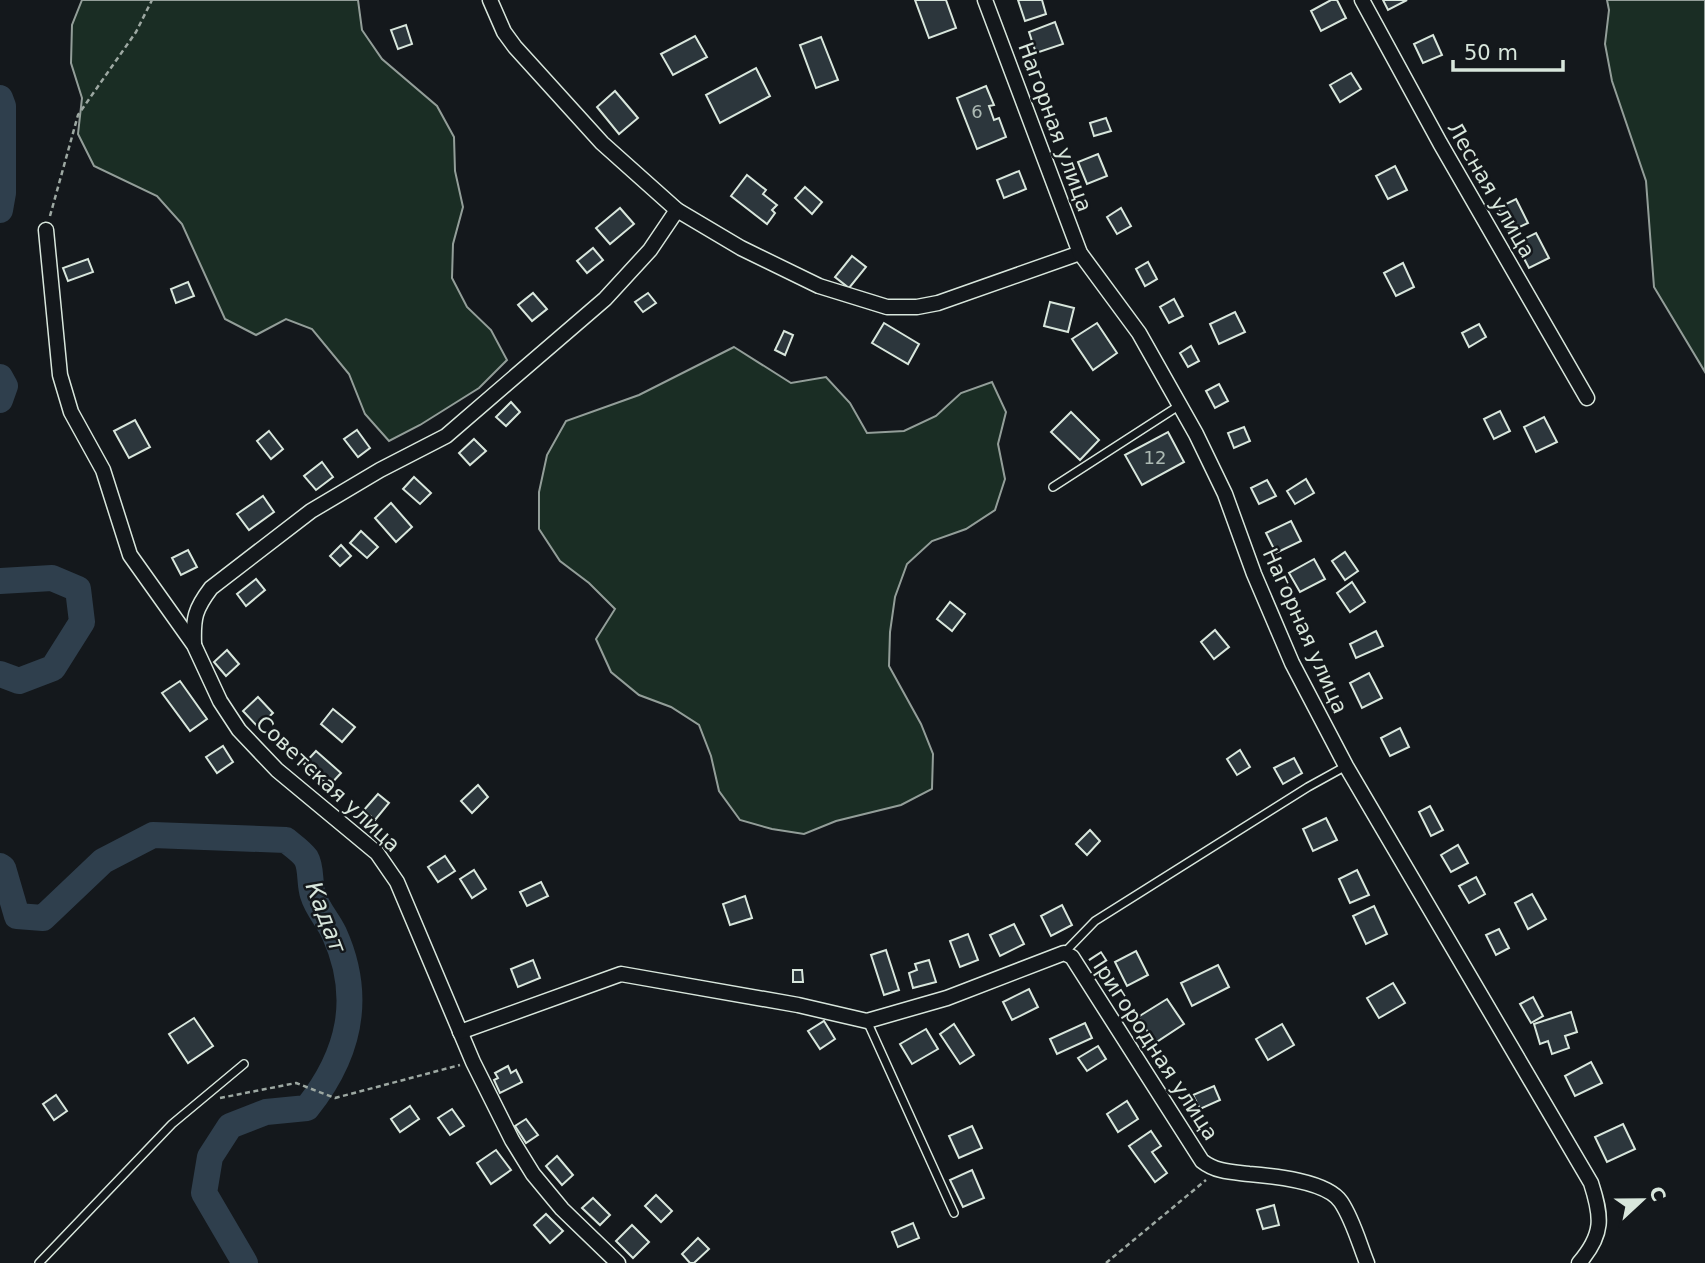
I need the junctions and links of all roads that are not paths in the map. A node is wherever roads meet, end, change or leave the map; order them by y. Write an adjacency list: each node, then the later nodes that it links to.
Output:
1 (490, 0): 4 (street)
2 (985, 0): 6 (street, Нагорная улица)
3 (1362, 0): 7 (street, Лесная улица)
4 (677, 210): 6 (street); 10 (street)
5 (46, 230): 10 (street, Советская улица)
6 (1080, 253): 8 (street, Нагорная улица)
7 (1587, 398)
8 (1180, 405): 9 (lane); 11 (street, Нагорная улица)
9 (1053, 487)
10 (194, 645): 14 (street, Советская улица)
11 (1346, 766): 12 (lane); 20 (street, Нагорная улица)
12 (1064, 953): 13 (street, Пригородная улица); 19 (street, Пригородная улица)
13 (867, 1021): 14 (street, Пригородная улица); 16 (lane)
14 (460, 1031): 18 (street, Советская улица)
15 (244, 1064): 17 (lane)
16 (954, 1213)
17 (39, 1263)
18 (618, 1263)
19 (1367, 1263)
20 (1579, 1263)

